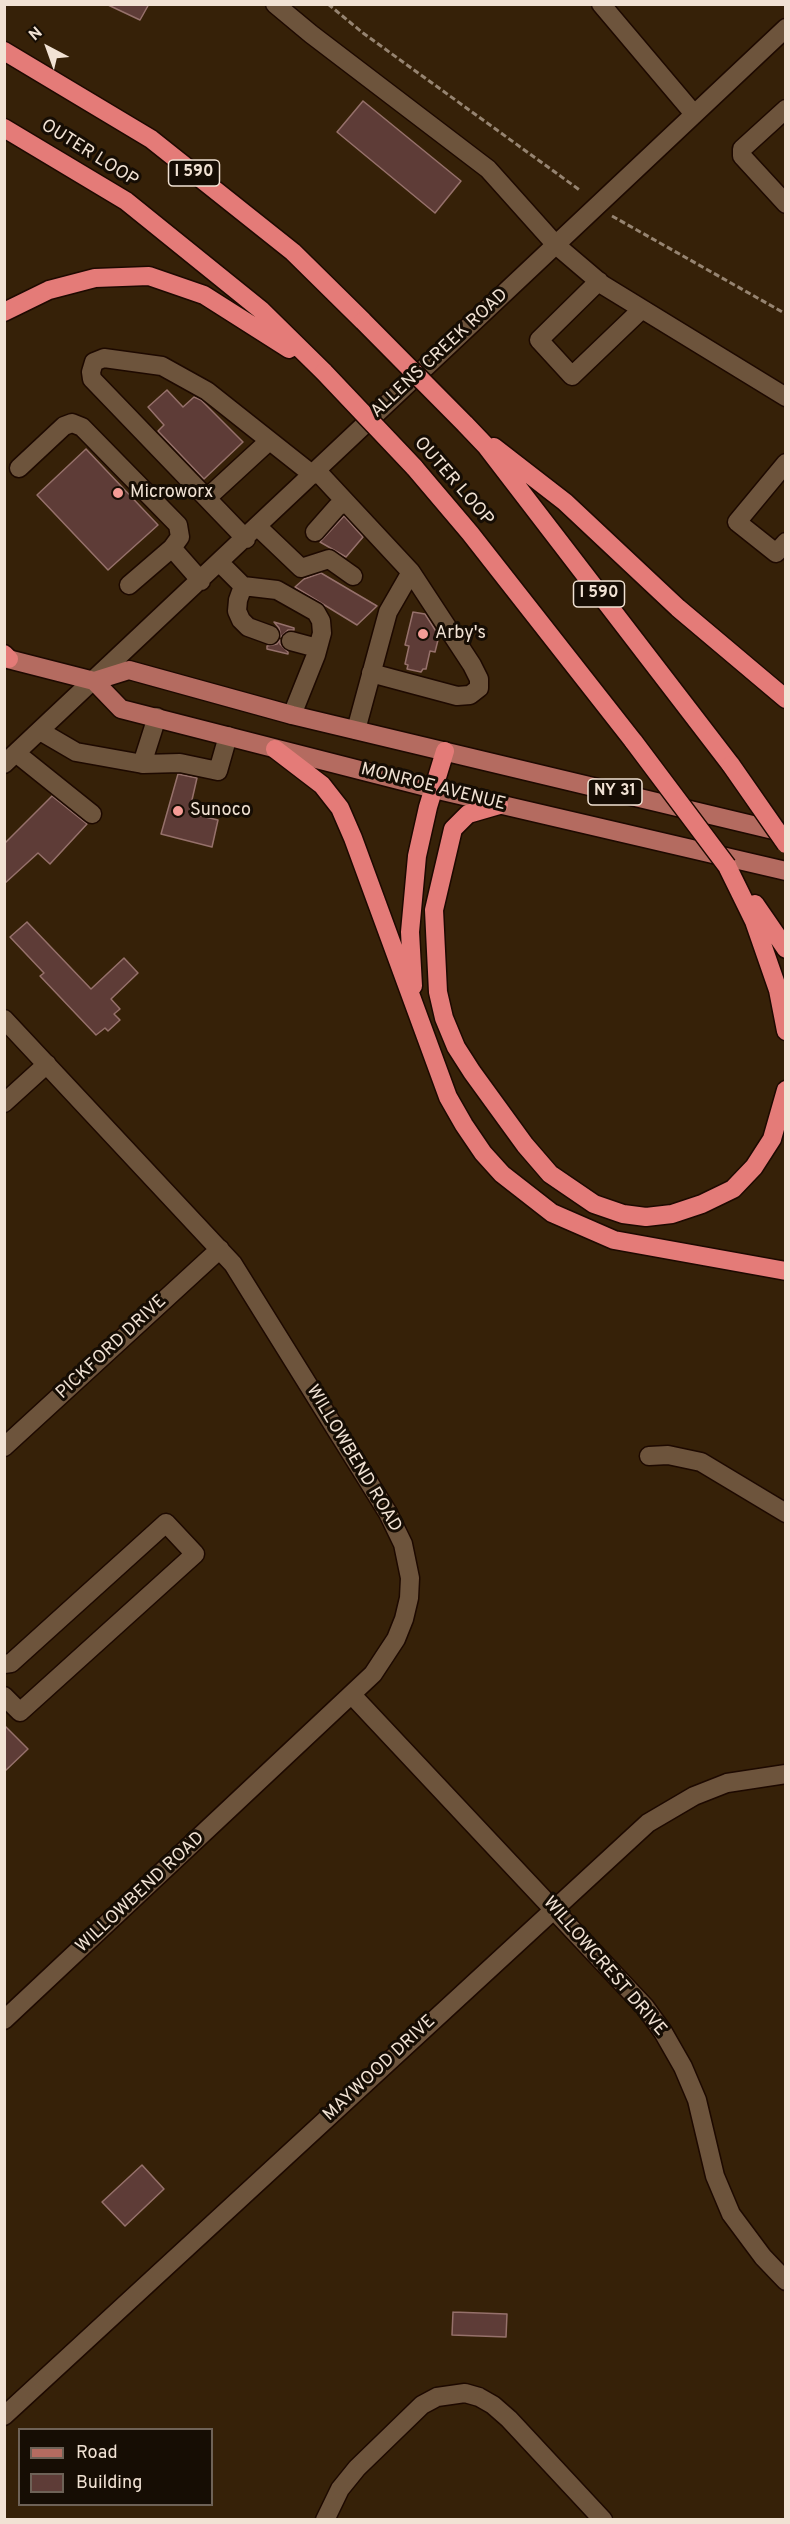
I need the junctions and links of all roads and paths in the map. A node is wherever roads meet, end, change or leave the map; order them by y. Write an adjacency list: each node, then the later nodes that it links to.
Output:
1 (275, 4): 12 (street)
2 (328, 4): 9 (path)
3 (601, 4): 7 (street)
4 (785, 29): 7 (street, ALLENS CREEK ROAD)
5 (4, 51): 19 (highway, I 590, bridge)
6 (786, 109): 10 (street)
7 (694, 114): 12 (street, ALLENS CREEK ROAD)
8 (4, 128): 17 (highway, OUTER LOOP)
9 (580, 191)
10 (786, 204)
11 (612, 216): 16 (path)
12 (556, 245): 13 (street); 23 (street, ALLENS CREEK ROAD)
13 (599, 281): 14 (street); 14 (street)
14 (641, 310): 18 (street)
15 (4, 312): 17 (highway)
16 (786, 314)
17 (324, 372): 58 (highway, OUTER LOOP, bridge)
18 (786, 397)
19 (465, 424): 42 (highway); 56 (highway, I 590, bridge)
20 (269, 441): 23 (street); 24 (street); 24 (street)
21 (786, 463): 28 (street)
22 (19, 468): 29 (street)
23 (315, 473): 25 (street); 27 (street, ALLENS CREEK ROAD)
24 (207, 498): 27 (street)
25 (345, 503): 26 (street); 31 (street)
26 (315, 532)
27 (252, 533): 30 (street, ALLENS CREEK ROAD); 32 (street)
28 (786, 542)
29 (172, 548): 33 (street); 34 (street)
30 (220, 563): 33 (street, ALLENS CREEK ROAD); 35 (street)
31 (411, 572): 40 (street); 40 (street)
32 (353, 576)
33 (201, 581): 41 (street, ALLENS CREEK ROAD)
34 (129, 585)
35 (243, 586): 36 (street); 38 (street)
36 (270, 635)
37 (291, 641): 38 (street)
38 (318, 648): 43 (street)
39 (6, 657): 41 (main road)
40 (371, 673): 45 (street)
41 (94, 681): 43 (main road, MONROE AVENUE / NY 31); 44 (main road, MONROE AVENUE / NY 31); 46 (street, ALLENS CREEK ROAD)
42 (786, 699)
43 (292, 715): 45 (main road, MONROE AVENUE / NY 31)
44 (157, 717): 47 (main road, MONROE AVENUE / NY 31); 51 (street)
45 (356, 730): 49 (main road, MONROE AVENUE / NY 31)
46 (40, 731): 50 (street, ALLENS CREEK ROAD); 51 (street)
47 (228, 736): 48 (main road, MONROE AVENUE / NY 31); 51 (street)
48 (276, 748): 52 (main road, MONROE AVENUE / NY 31); 60 (highway)
49 (445, 752): 52 (highway); 55 (main road, MONROE AVENUE / NY 31)
50 (10, 759): 54 (street)
51 (142, 764)
52 (434, 789): 53 (main road, MONROE AVENUE / NY 31); 60 (highway)
53 (499, 805): 57 (main road, MONROE AVENUE / NY 31); 64 (highway)
54 (92, 814)
55 (786, 833)
56 (786, 844)
57 (786, 871)
58 (762, 923): 59 (highway); 62 (highway)
59 (786, 949)
60 (413, 1006): 67 (highway)
61 (4, 1019): 63 (street, WILLOWBEND ROAD)
62 (786, 1031)
63 (47, 1064): 65 (street); 66 (street, WILLOWBEND ROAD)
64 (786, 1090)
65 (4, 1103)
66 (220, 1249): 68 (street, PICKFORD DRIVE); 72 (street, WILLOWBEND ROAD)
67 (786, 1271)
68 (4, 1447)
69 (650, 1456): 70 (street)
70 (786, 1513)
71 (4, 1664): 73 (street)
72 (352, 1695): 75 (street, WILLOWCREST DRIVE); 76 (street, WILLOWBEND ROAD)
73 (4, 1696)
74 (786, 1774): 75 (street, MAYWOOD DRIVE)
75 (553, 1909): 77 (street, WILLOWCREST DRIVE); 78 (street, MAYWOOD DRIVE)
76 (4, 2020)
77 (786, 2281)
78 (4, 2416)
79 (325, 2520): 80 (street)
80 (603, 2520)

